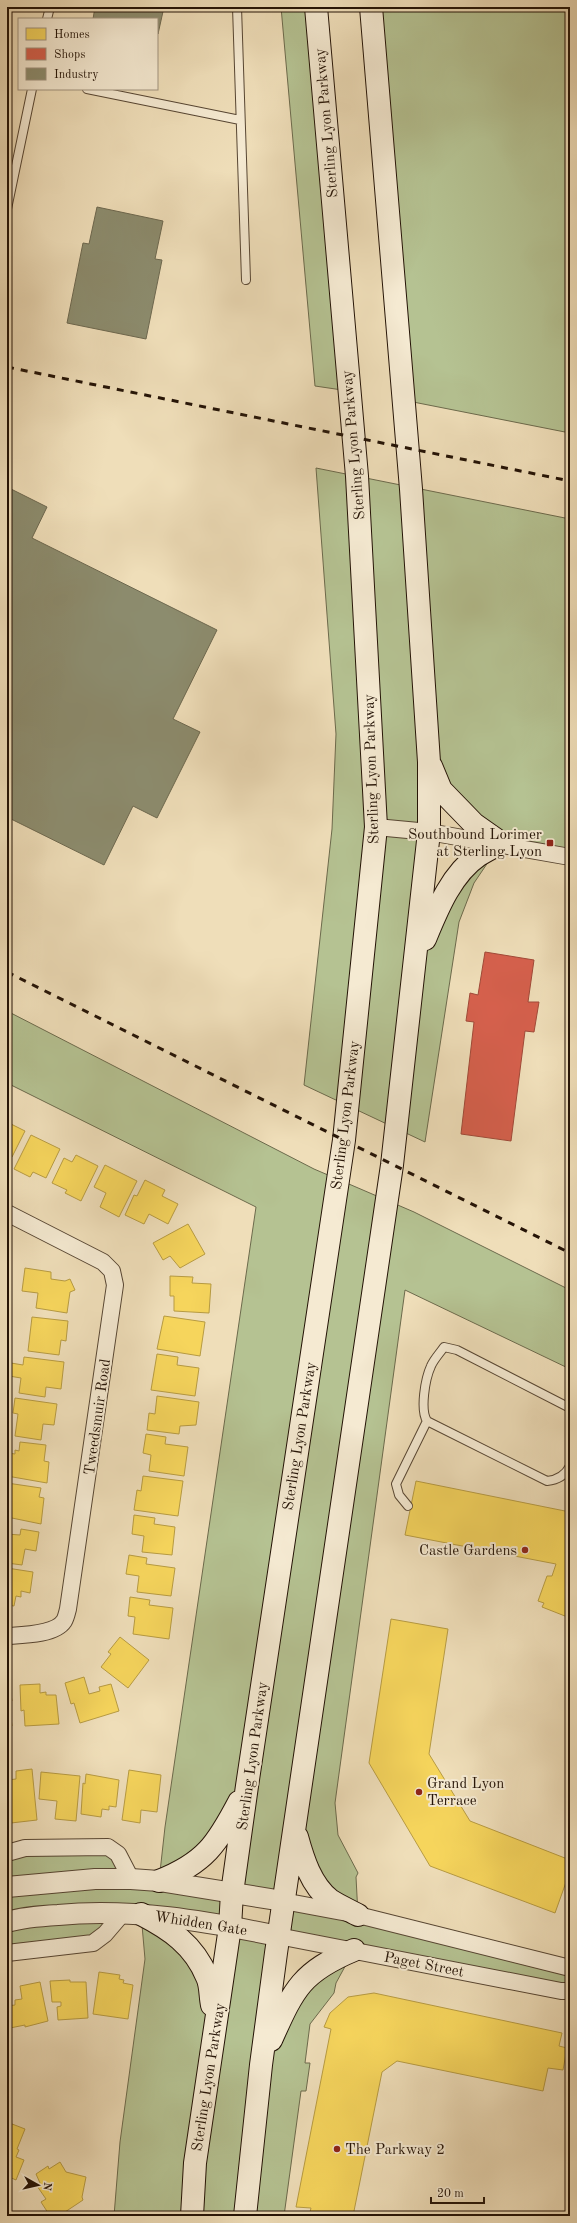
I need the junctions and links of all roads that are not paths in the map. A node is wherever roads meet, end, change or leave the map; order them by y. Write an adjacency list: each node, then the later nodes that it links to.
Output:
1 (50, 7): 5 (lane)
2 (237, 7): 8 (lane)
3 (316, 7): 12 (main road, Sterling Lyon Parkway)
4 (371, 7): 11 (main road)
5 (47, 18)
6 (32, 90): 9 (lane)
7 (92, 90): 8 (lane)
8 (240, 120): 10 (lane)
9 (7, 209)
10 (246, 280)
11 (429, 762): 13 (main road); 14 (main road)
12 (376, 827): 13 (street); 23 (main road, Sterling Lyon Parkway)
13 (429, 832): 14 (street); 16 (main road)
14 (501, 843): 15 (street); 16 (main road)
15 (570, 857)
16 (416, 958): 24 (main road)
17 (7, 1213): 22 (street, Tweedsmuir Road)
18 (570, 1408): 19 (lane)
19 (427, 1421): 20 (lane); 21 (lane)
20 (570, 1466)
21 (408, 1506)
22 (7, 1636)
23 (247, 1786): 27 (main road); 29 (main road, Sterling Lyon Parkway)
24 (295, 1828): 30 (main road); 32 (main road)
25 (7, 1853): 26 (street)
26 (131, 1879): 27 (street); 28 (street)
27 (159, 1881): 29 (street)
28 (7, 1887)
29 (232, 1893): 30 (street); 34 (main road, Sterling Lyon Parkway)
30 (283, 1901): 32 (street, Paget Street); 35 (main road)
31 (132, 1913): 33 (street, Whidden Gate); 34 (street, Whidden Gate); 37 (street); 40 (main road)
32 (358, 1915): 38 (street, Paget Street)
33 (7, 1922)
34 (230, 1926): 35 (street, Whidden Gate); 40 (main road, Sterling Lyon Parkway)
35 (278, 1936): 36 (street, Paget Street); 41 (main road)
36 (354, 1950): 39 (street, Paget Street); 41 (main road)
37 (7, 1953)
38 (570, 1968)
39 (570, 1991)
40 (215, 2028): 42 (main road, Sterling Lyon Parkway)
41 (261, 2065): 43 (main road)
42 (192, 2216)
43 (245, 2216)

